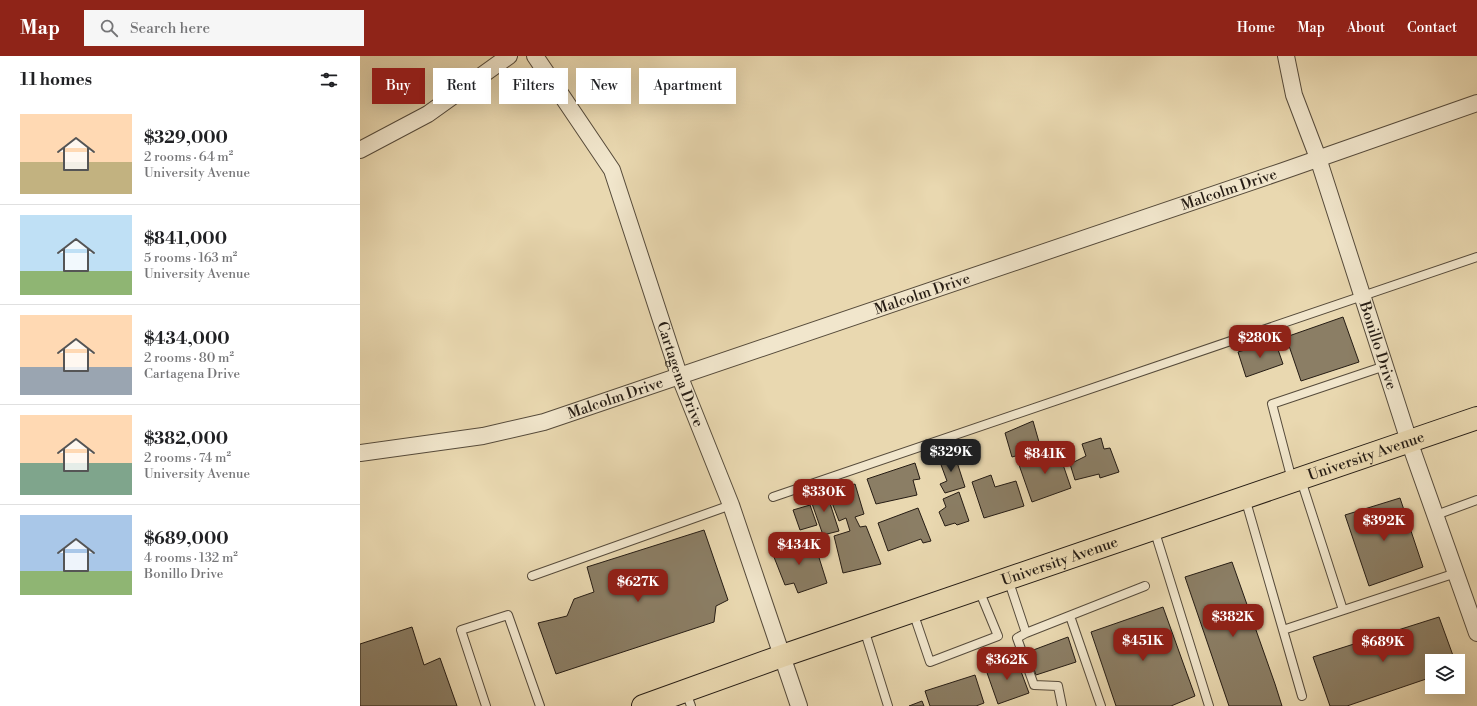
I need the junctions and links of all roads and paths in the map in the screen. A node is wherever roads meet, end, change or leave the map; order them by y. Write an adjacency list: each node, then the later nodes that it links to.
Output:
1 (509, 56): 5 (street)
2 (535, 56): 10 (street, Cartagena Drive)
3 (1286, 56): 6 (street, Bonillo Drive)
4 (1477, 103): 6 (street, Malcolm Drive)
5 (360, 150)
6 (1318, 158): 8 (street, Bonillo Drive); 10 (street, Malcolm Drive)
7 (1477, 257): 8 (lane)
8 (1363, 296): 9 (street, Bonillo Drive); 15 (lane)
9 (1386, 366): 12 (street, Bonillo Drive); 14 (lane)
10 (679, 376): 13 (street, Malcolm Drive); 18 (street, Cartagena Drive)
11 (1477, 418): 12 (main road, University Avenue)
12 (1410, 441): 14 (main road, University Avenue); 19 (street, Bonillo Drive)
13 (360, 453)
14 (1296, 479): 16 (main road, University Avenue); 26 (lane)
15 (773, 497)
16 (1245, 497): 20 (main road, University Avenue); 30 (lane)
17 (1477, 500): 19 (lane)
18 (731, 505): 22 (lane); 33 (street, Cartagena Drive)
19 (1436, 515): 21 (street, Bonillo Drive)
20 (1154, 529): 23 (main road, University Avenue); 43 (lane)
21 (1456, 573): 26 (lane); 32 (street, Bonillo Drive)
22 (532, 576)
23 (1008, 578): 25 (main road, University Avenue); 31 (lane)
24 (1146, 586): 28 (lane)
25 (979, 588): 27 (main road, University Avenue); 27 (lane)
26 (1343, 610): 30 (lane)
27 (912, 611): 29 (main road, University Avenue)
28 (1070, 616): 31 (lane); 42 (lane)
29 (864, 628): 33 (main road, University Avenue); 40 (lane)
30 (1283, 630): 34 (lane)
31 (1026, 633): 41 (lane)
32 (1477, 633)
33 (782, 656): 35 (main road, University Avenue); 39 (street, Cartagena Drive)
34 (1302, 696)
35 (688, 698): 38 (main road, University Avenue)
36 (486, 706): 37 (lane)
37 (540, 706)
38 (643, 706)
39 (799, 706)
40 (888, 706)
41 (1062, 706)
42 (1101, 706)
43 (1209, 706)

